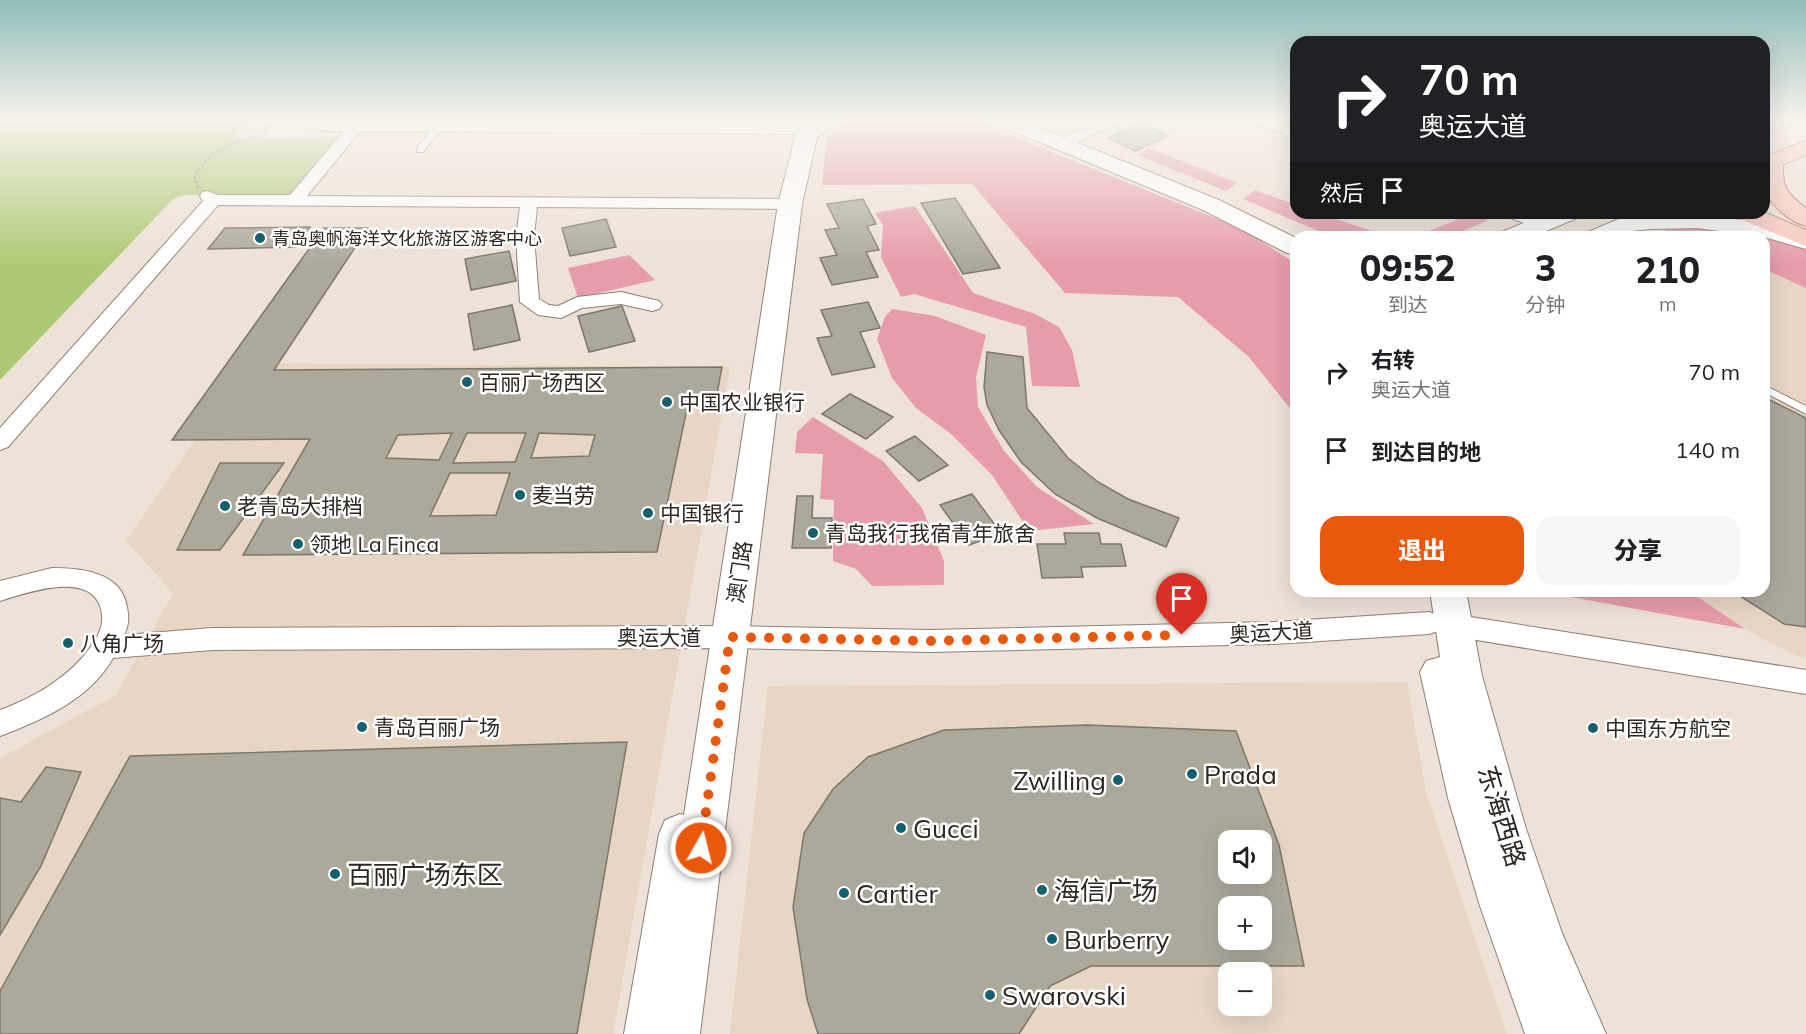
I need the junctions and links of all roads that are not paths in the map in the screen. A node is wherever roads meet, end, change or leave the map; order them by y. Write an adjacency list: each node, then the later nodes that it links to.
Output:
1 (321, 168): 6 (street)
2 (787, 168): 8 (main road, 澳门路)
3 (1121, 168): 19 (main road)
4 (1131, 168): 20 (main road)
5 (1770, 176): 14 (main road)
6 (294, 201): 7 (street); 25 (street)
7 (529, 202): 8 (street); 22 (street)
8 (782, 204): 28 (main road, 澳门路)
9 (1770, 206): 14 (main road)
10 (1530, 219): 15 (street)
11 (1555, 219): 15 (main road)
12 (1638, 219): 16 (main road)
13 (1757, 219): 21 (main road)
14 (1806, 220)
15 (1543, 224): 17 (main road)
16 (1628, 224): 18 (main road); 21 (main road)
17 (1526, 231)
18 (1611, 231)
19 (1290, 241)
20 (1290, 241)
21 (1806, 241)
22 (652, 305)
23 (1770, 391): 24 (lane)
24 (1806, 410)
25 (0, 442)
26 (0, 591): 29 (street)
27 (1438, 608): 28 (street, 奥运大道); 30 (street, 奥运大道); 34 (main road, 东海西路); 35 (main road, 东海西路)
28 (721, 637): 29 (street, 奥运大道); 32 (main road, 澳门路); 33 (main road, 澳门路)
29 (106, 647): 31 (street)
30 (1806, 682)
31 (0, 723)
32 (649, 1034)
33 (675, 1034)
34 (1550, 1034)
35 (1581, 1034)

